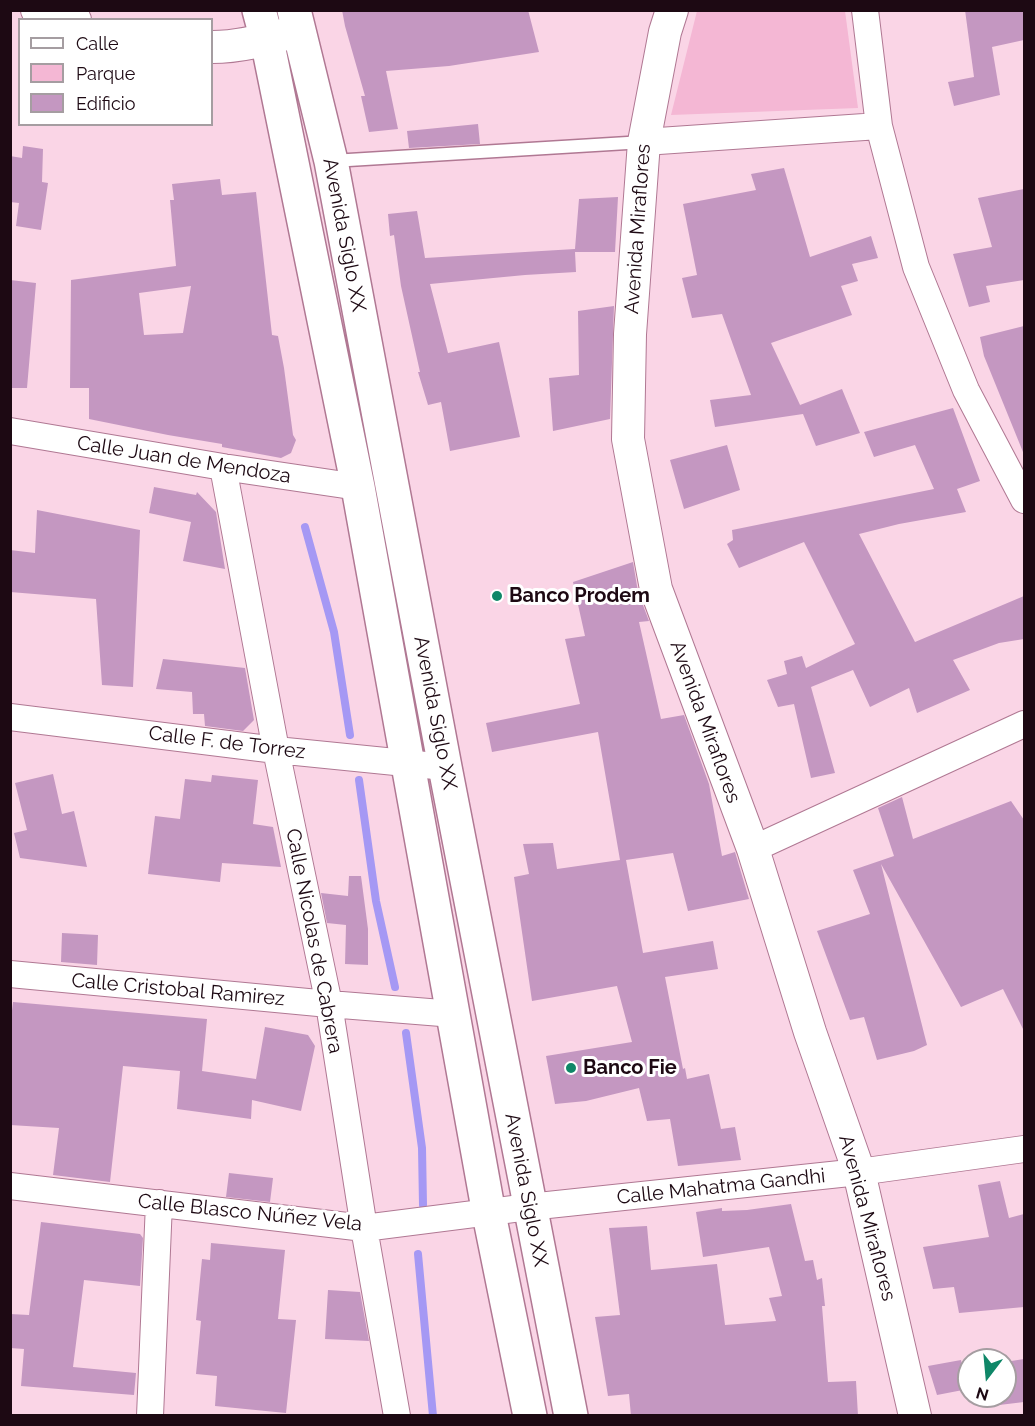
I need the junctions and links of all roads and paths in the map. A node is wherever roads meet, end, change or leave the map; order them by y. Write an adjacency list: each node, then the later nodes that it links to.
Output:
1 (37, 10): 4 (street)
2 (672, 10): 9 (street, Avenida Miraflores)
3 (865, 10): 8 (street)
4 (67, 18)
5 (297, 20): 6 (street); 10 (highway, Avenida Siglo XX)
6 (263, 25): 7 (street); 13 (highway, Avenida Siglo XX)
7 (213, 47)
8 (879, 126): 9 (street); 14 (street)
9 (644, 142): 10 (lane); 20 (street, Avenida Miraflores)
10 (331, 161): 19 (highway, Avenida Siglo XX)
11 (10, 431): 12 (street, Calle Juan de Mendoza)
12 (223, 467): 13 (street, Calle Juan de Mendoza); 17 (street, Calle Nicolas de Cabrera)
13 (358, 488): 18 (highway, Avenida Siglo XX)
14 (1024, 500)
15 (10, 717): 17 (street, Calle F. de Torrez)
16 (1024, 724): 20 (street)
17 (276, 750): 18 (street, Calle F. de Torrez); 22 (street, Calle Nicolas de Cabrera)
18 (407, 764): 19 (street, Calle F. de Torrez); 23 (highway, Avenida Siglo XX)
19 (445, 767): 28 (highway, Avenida Siglo XX)
20 (753, 849): 25 (street, Avenida Miraflores)
21 (10, 974): 22 (street, Calle Cristobal Ramirez)
22 (329, 1004): 23 (street, Calle Cristobal Ramirez); 30 (street, Calle Nicolas de Cabrera)
23 (453, 1014): 29 (highway, Avenida Siglo XX)
24 (1024, 1149): 25 (street, Calle Mahatma Gandhi)
25 (858, 1172): 28 (street, Calle Mahatma Gandhi); 35 (street, Avenida Miraflores)
26 (10, 1186): 27 (street, Calle Blasco Núñez Vela)
27 (159, 1203): 30 (street, Calle Blasco Núñez Vela); 31 (street)
28 (529, 1208): 29 (street, Calle Mahatma Gandhi); 34 (highway, Avenida Siglo XX)
29 (489, 1214): 30 (street, Calle Blasco Núñez Vela); 33 (highway, Avenida Siglo XX)
30 (364, 1228): 32 (street, Calle Nicolas de Cabrera)
31 (150, 1416)
32 (397, 1416)
33 (530, 1416)
34 (571, 1416)
35 (915, 1416)

